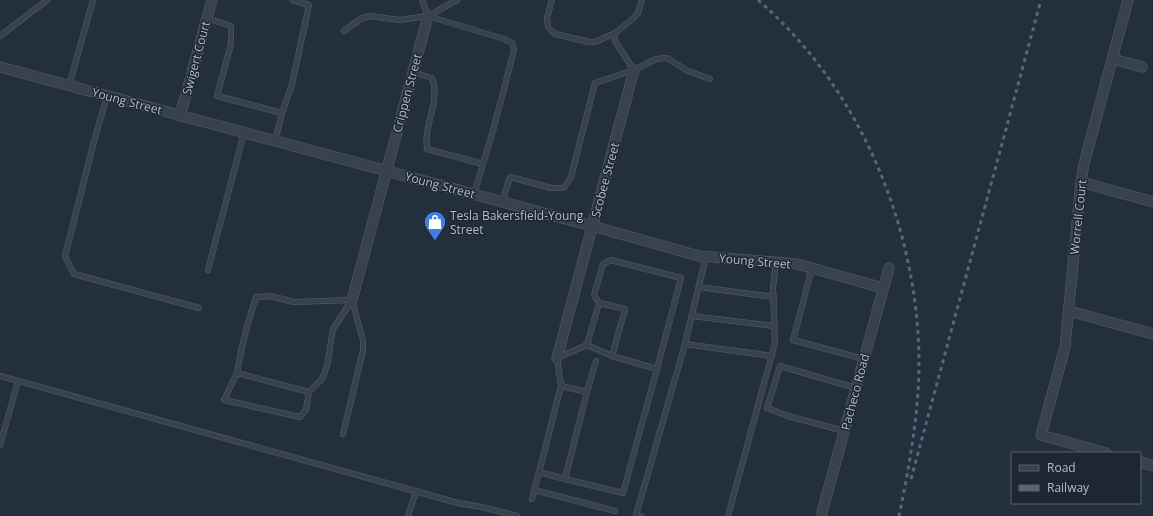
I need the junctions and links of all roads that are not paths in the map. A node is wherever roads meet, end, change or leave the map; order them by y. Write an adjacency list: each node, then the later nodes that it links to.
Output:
1 (47, 0): 14 (lane)
2 (93, 0): 21 (lane)
3 (212, 0): 11 (street, Swigert Court)
4 (292, 0): 23 (lane)
5 (422, 0): 10 (lane)
6 (457, 0): 10 (lane)
7 (552, 0): 13 (lane)
8 (642, 0): 13 (lane)
9 (1128, 0): 15 (street, Worrell Court)
10 (428, 16): 12 (lane); 19 (street, Crippen Street); 27 (lane)
11 (207, 18): 23 (lane); 24 (street, Swigert Court)
12 (344, 31)
13 (615, 33): 18 (lane)
14 (0, 36)
15 (1113, 59): 17 (street); 29 (street, Worrell Court)
16 (0, 67): 21 (street, Young Street)
17 (1142, 67)
18 (634, 70): 20 (lane); 31 (lane); 33 (street, Scobee Street)
19 (413, 72): 27 (lane); 28 (street, Crippen Street)
20 (710, 78)
21 (69, 86): 22 (street, Young Street)
22 (107, 96): 24 (street, Young Street); 44 (lane)
23 (282, 112): 26 (lane)
24 (180, 116): 25 (street, Young Street)
25 (244, 133): 26 (street, Young Street); 38 (lane)
26 (275, 141): 28 (street, Young Street)
27 (483, 164): 30 (lane)
28 (386, 170): 30 (street, Young Street); 42 (street, Crippen Street)
29 (1081, 182): 32 (street); 45 (street, Worrell Court)
30 (474, 194): 31 (street, Young Street)
31 (502, 202): 33 (street, Young Street)
32 (1153, 202)
33 (592, 226): 34 (street, Young Street); 53 (street, Scobee Street)
34 (706, 256): 35 (street, Young Street); 39 (lane)
35 (776, 262): 36 (street, Young Street); 41 (lane)
36 (812, 268): 40 (street, Young Street); 54 (lane)
37 (889, 268): 40 (street, Pacheco Road)
38 (208, 270)
39 (699, 287): 41 (lane); 46 (lane)
40 (883, 288): 54 (street, Pacheco Road)
41 (774, 297): 47 (lane)
42 (352, 300): 57 (lane); 62 (lane); 66 (lane)
43 (599, 303): 50 (lane); 51 (lane); 56 (lane)
44 (199, 308)
45 (1069, 311): 48 (street); 68 (street, Worrell Court)
46 (692, 316): 47 (lane); 49 (lane)
47 (774, 326): 52 (lane)
48 (1153, 334)
49 (685, 344): 52 (lane); 79 (lane)
50 (587, 345): 51 (lane); 53 (lane)
51 (612, 356): 56 (lane)
52 (772, 356): 80 (lane)
53 (557, 358): 60 (lane)
54 (864, 359): 61 (street, Pacheco Road)
55 (596, 362): 63 (lane)
56 (656, 369): 72 (lane)
57 (237, 373): 62 (lane); 62 (lane)
58 (0, 376): 59 (lane)
59 (18, 381): 64 (lane); 74 (lane)
60 (561, 386): 63 (lane); 71 (lane)
61 (856, 388): 65 (street, Pacheco Road); 65 (lane)
62 (309, 392)
63 (587, 392): 72 (lane)
64 (2, 428): 67 (lane)
65 (844, 431): 81 (street, Pacheco Road)
66 (343, 434)
67 (0, 445)
68 (1102, 452)
69 (1141, 462): 70 (street)
70 (1153, 466)
71 (539, 472): 72 (lane); 73 (lane)
72 (565, 478)
73 (534, 490): 75 (lane); 76 (lane)
74 (416, 491): 77 (lane); 78 (lane)
75 (532, 499)
76 (615, 511)
77 (408, 516)
78 (517, 516)
79 (641, 516)
80 (728, 516)
81 (821, 516)

